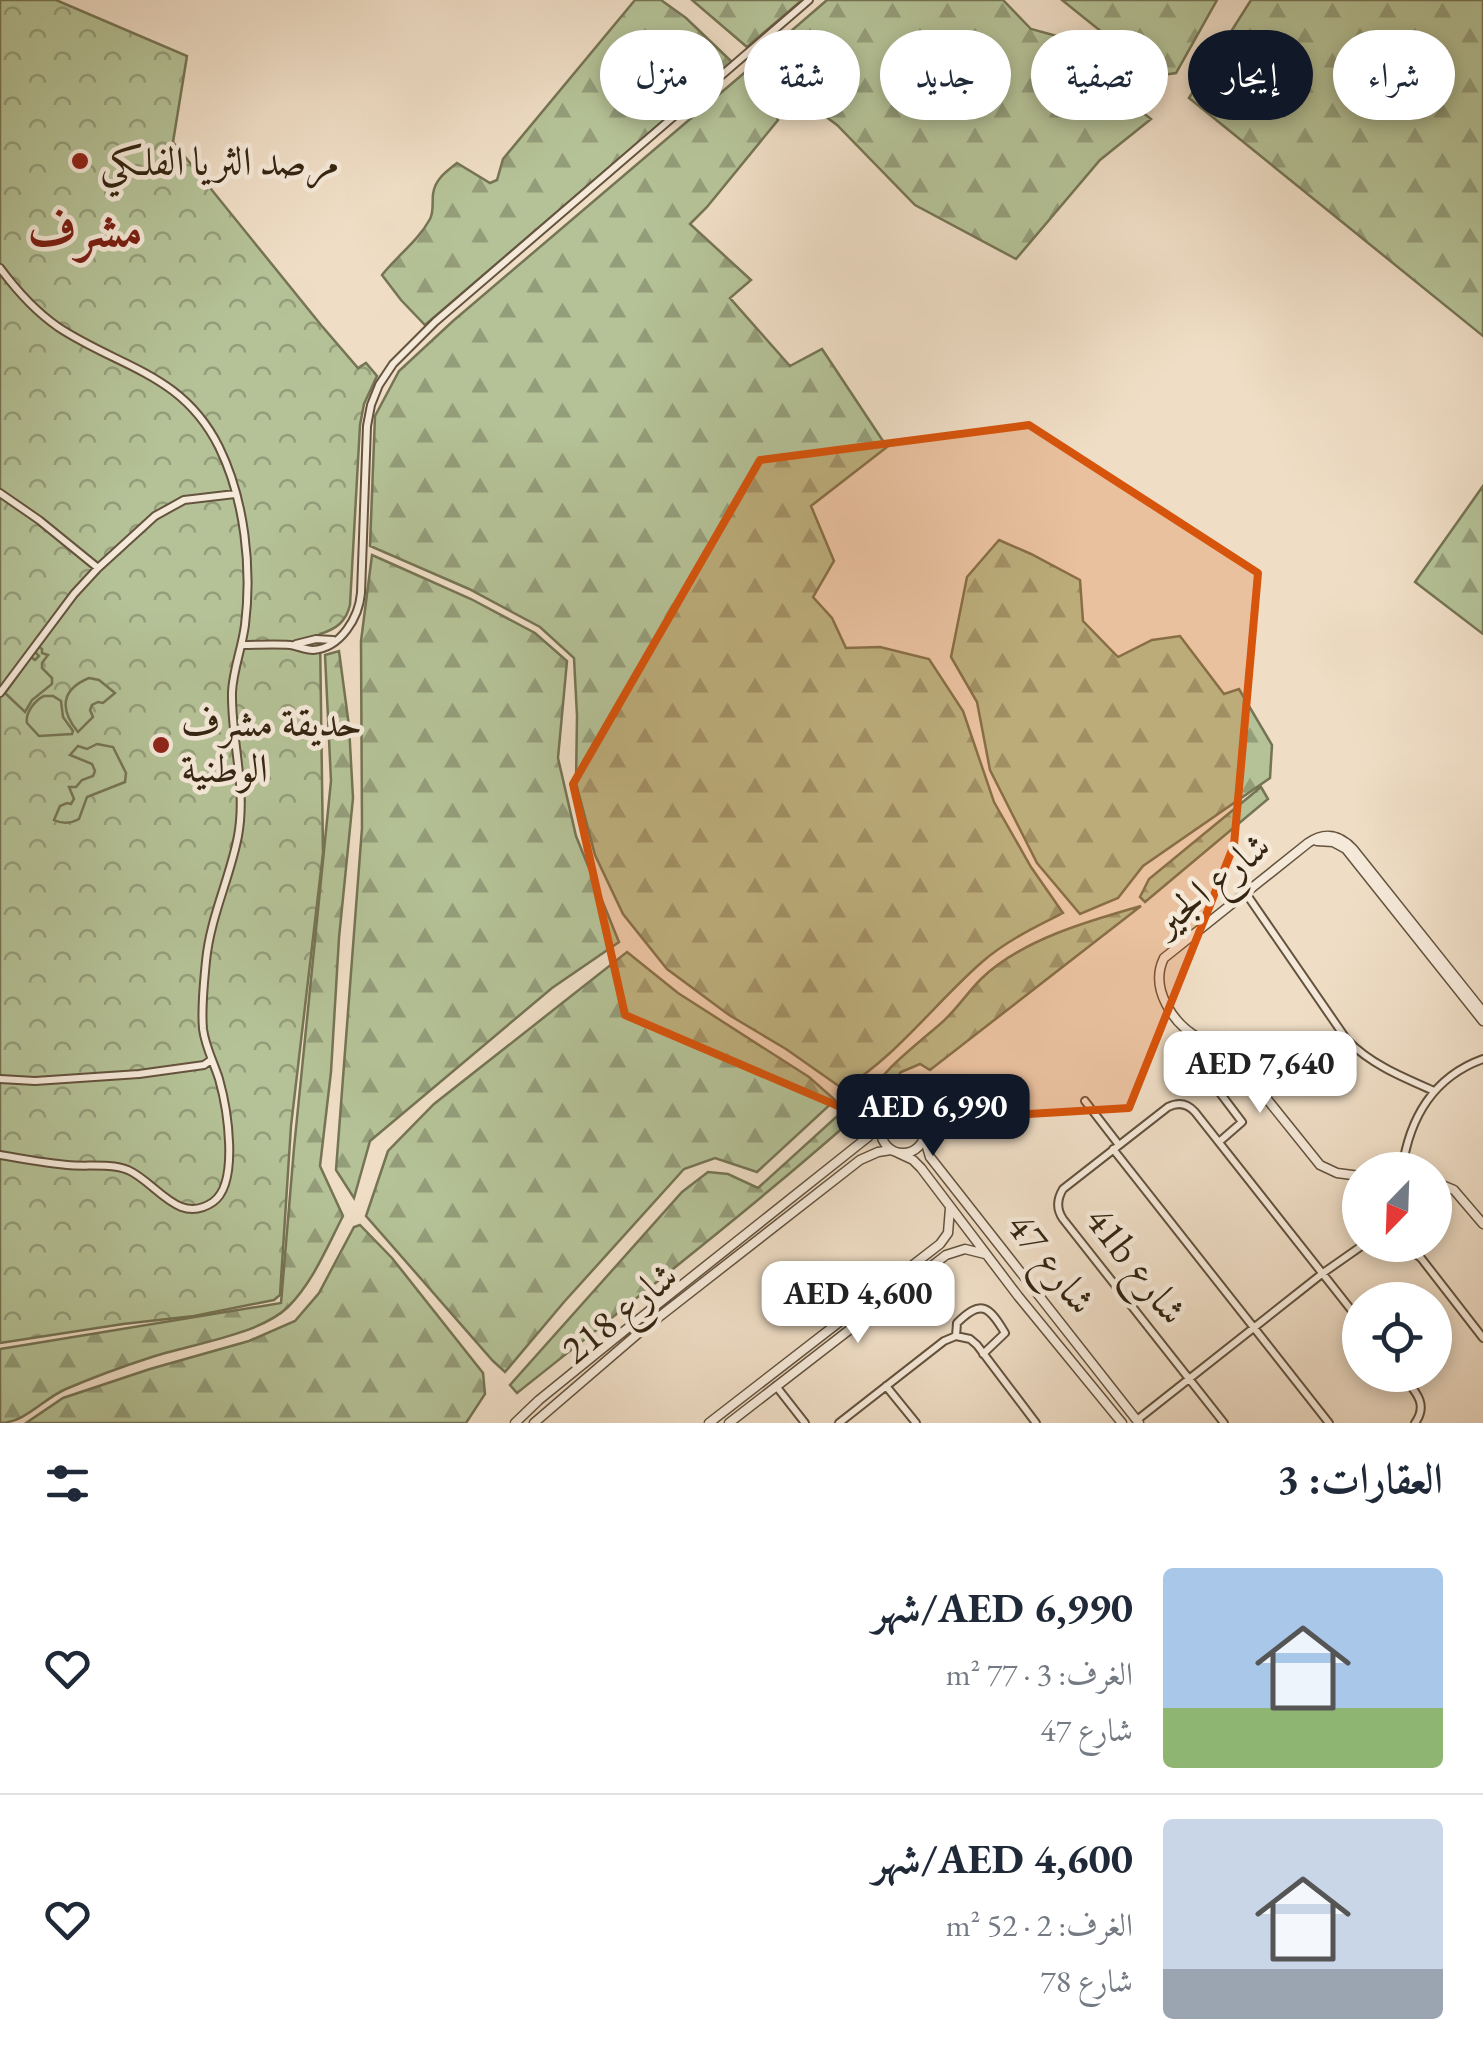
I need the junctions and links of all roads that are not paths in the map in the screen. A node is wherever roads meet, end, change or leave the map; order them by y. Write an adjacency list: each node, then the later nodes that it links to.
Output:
1 (809, 0): 6 (street)
2 (0, 268): 4 (street)
3 (0, 493): 5 (street)
4 (234, 494): 5 (street); 6 (street)
5 (98, 568): 7 (street)
6 (242, 645): 12 (street)
7 (0, 693)
8 (1308, 842): 9 (street, شارع الجير); 10 (street, شارع الجير); 11 (street, شارع الجير)
9 (1245, 892): 16 (street); 25 (street, شارع الجير)
10 (1483, 1012)
11 (1483, 1020)
12 (212, 1059): 14 (street); 24 (street)
13 (1483, 1060): 16 (street)
14 (0, 1079)
15 (1214, 1085): 20 (street)
16 (1434, 1091): 23 (street)
17 (1085, 1101): 21 (street)
18 (882, 1122): 19 (street); 22 (street); 45 (street)
19 (924, 1137): 22 (street); 44 (street, شارع 47)
20 (1219, 1142): 21 (street, 41b شارع); 32 (street)
21 (1116, 1147): 34 (street); 38 (street, 41b شارع)
22 (895, 1152): 27 (street, شارع 47); 46 (street, شارع 218)
23 (1405, 1152)
24 (0, 1155)
25 (1342, 1174)
26 (1452, 1189): 28 (street)
27 (950, 1208): 29 (street, شارع 47); 41 (street)
28 (1483, 1224)
29 (987, 1255): 39 (street); 53 (street, شارع 47)
30 (1342, 1259): 32 (street)
31 (1424, 1262): 36 (street)
32 (1323, 1273): 33 (street); 34 (street)
33 (1342, 1297)
34 (1254, 1328): 38 (street); 55 (street)
35 (956, 1336): 37 (street); 37 (street); 40 (street)
36 (1483, 1338)
37 (983, 1354): 52 (street)
38 (1189, 1379): 44 (street); 54 (street, 41b شارع)
39 (776, 1386): 43 (street); 49 (street)
40 (886, 1386): 50 (street); 51 (street)
41 (755, 1388): 43 (street); 47 (street)
42 (1415, 1392): 56 (street)
43 (739, 1415): 48 (street)
44 (1138, 1422)
45 (515, 1423)
46 (534, 1423)
47 (709, 1423)
48 (729, 1423)
49 (805, 1423)
50 (838, 1423)
51 (916, 1423)
52 (1036, 1423)
53 (1122, 1423)
54 (1224, 1423)
55 (1330, 1423)
56 (1415, 1423)

